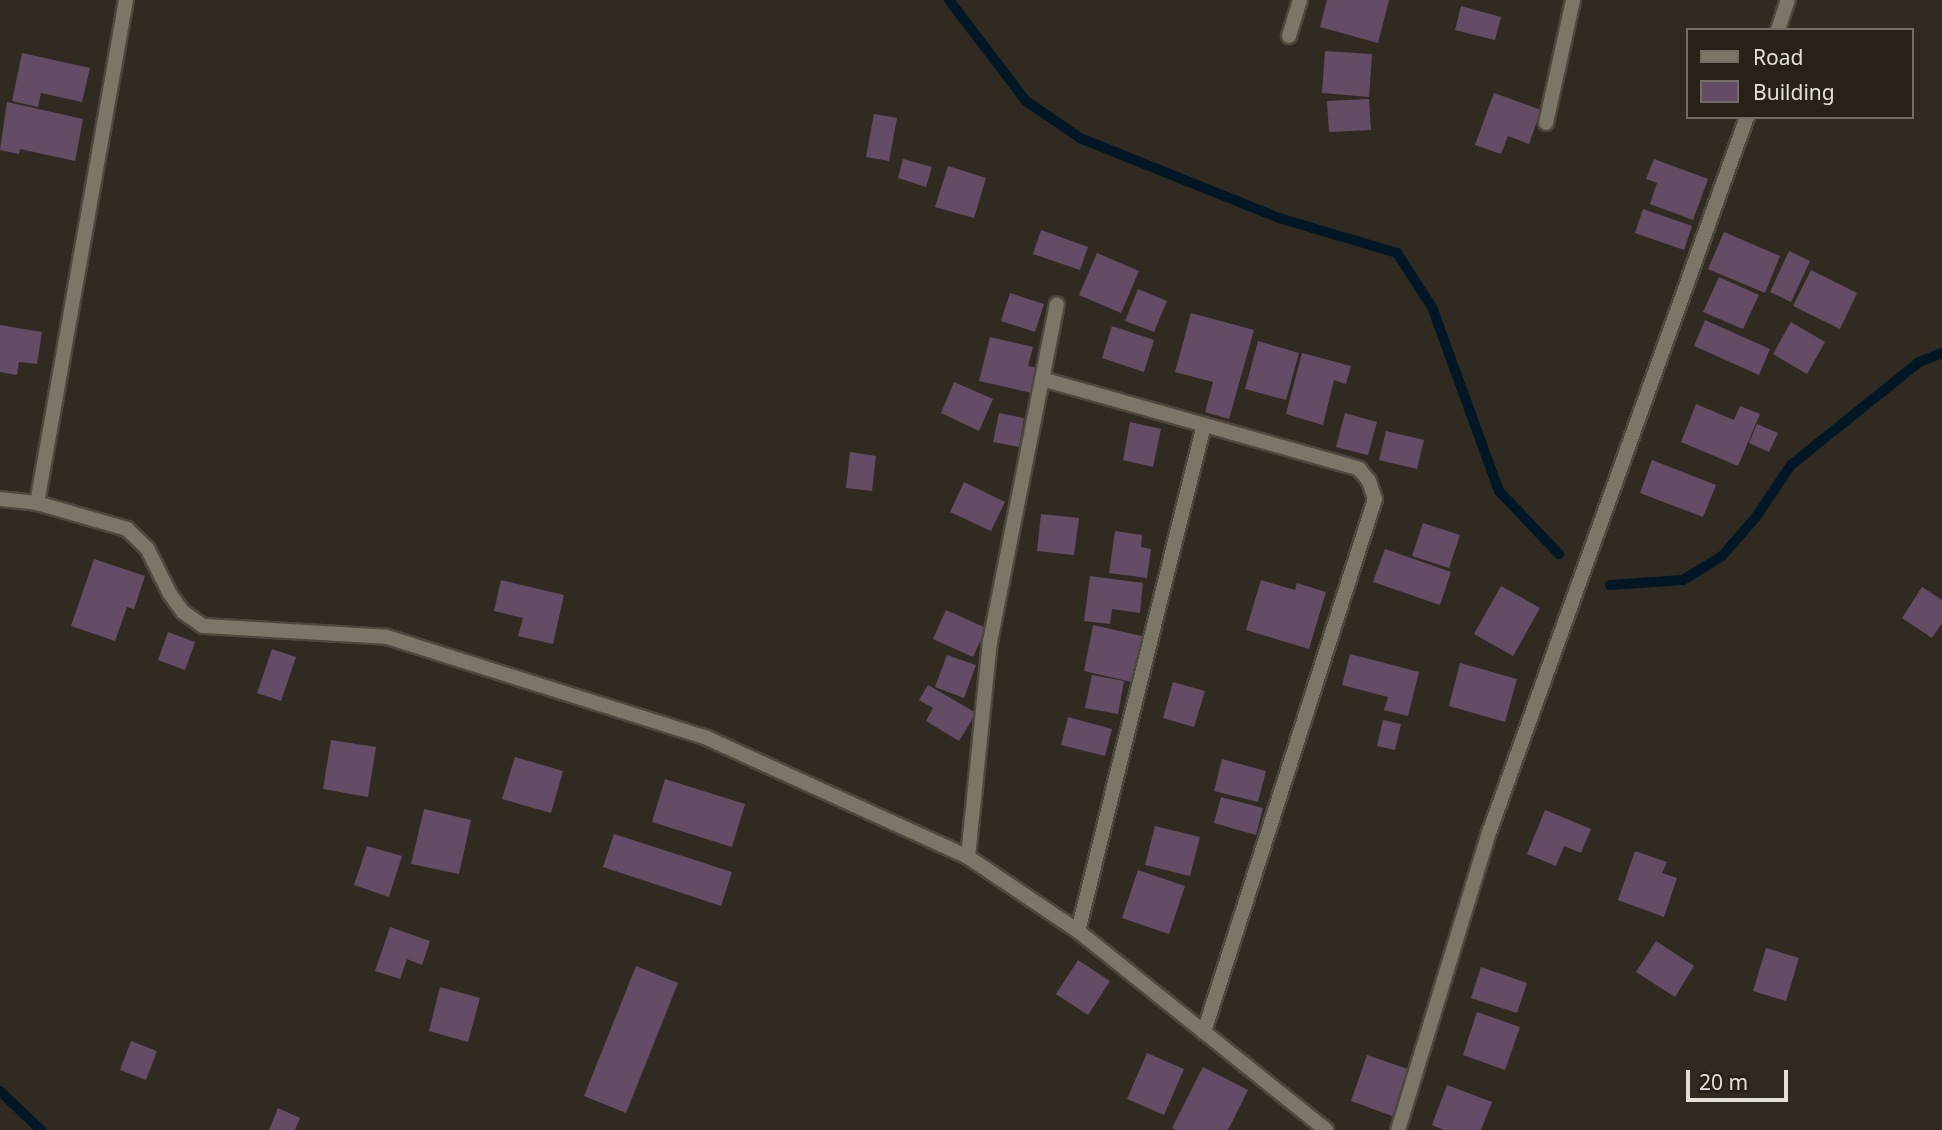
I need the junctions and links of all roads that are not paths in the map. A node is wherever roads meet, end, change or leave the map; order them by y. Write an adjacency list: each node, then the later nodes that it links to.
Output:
1 (126, 0): 13 (street)
2 (1300, 0): 6 (street)
3 (1573, 0): 8 (street)
4 (1788, 0): 5 (street)
5 (1779, 28)
6 (1289, 36)
7 (1746, 119): 18 (street)
8 (1546, 124)
9 (1057, 305): 10 (street)
10 (1042, 379): 11 (street); 14 (street)
11 (1204, 425): 15 (street); 16 (street)
12 (0, 499): 13 (street)
13 (37, 503): 14 (street)
14 (968, 857): 15 (street)
15 (1078, 931): 16 (street)
16 (1204, 1032): 17 (street)
17 (1326, 1130)
18 (1398, 1130)

